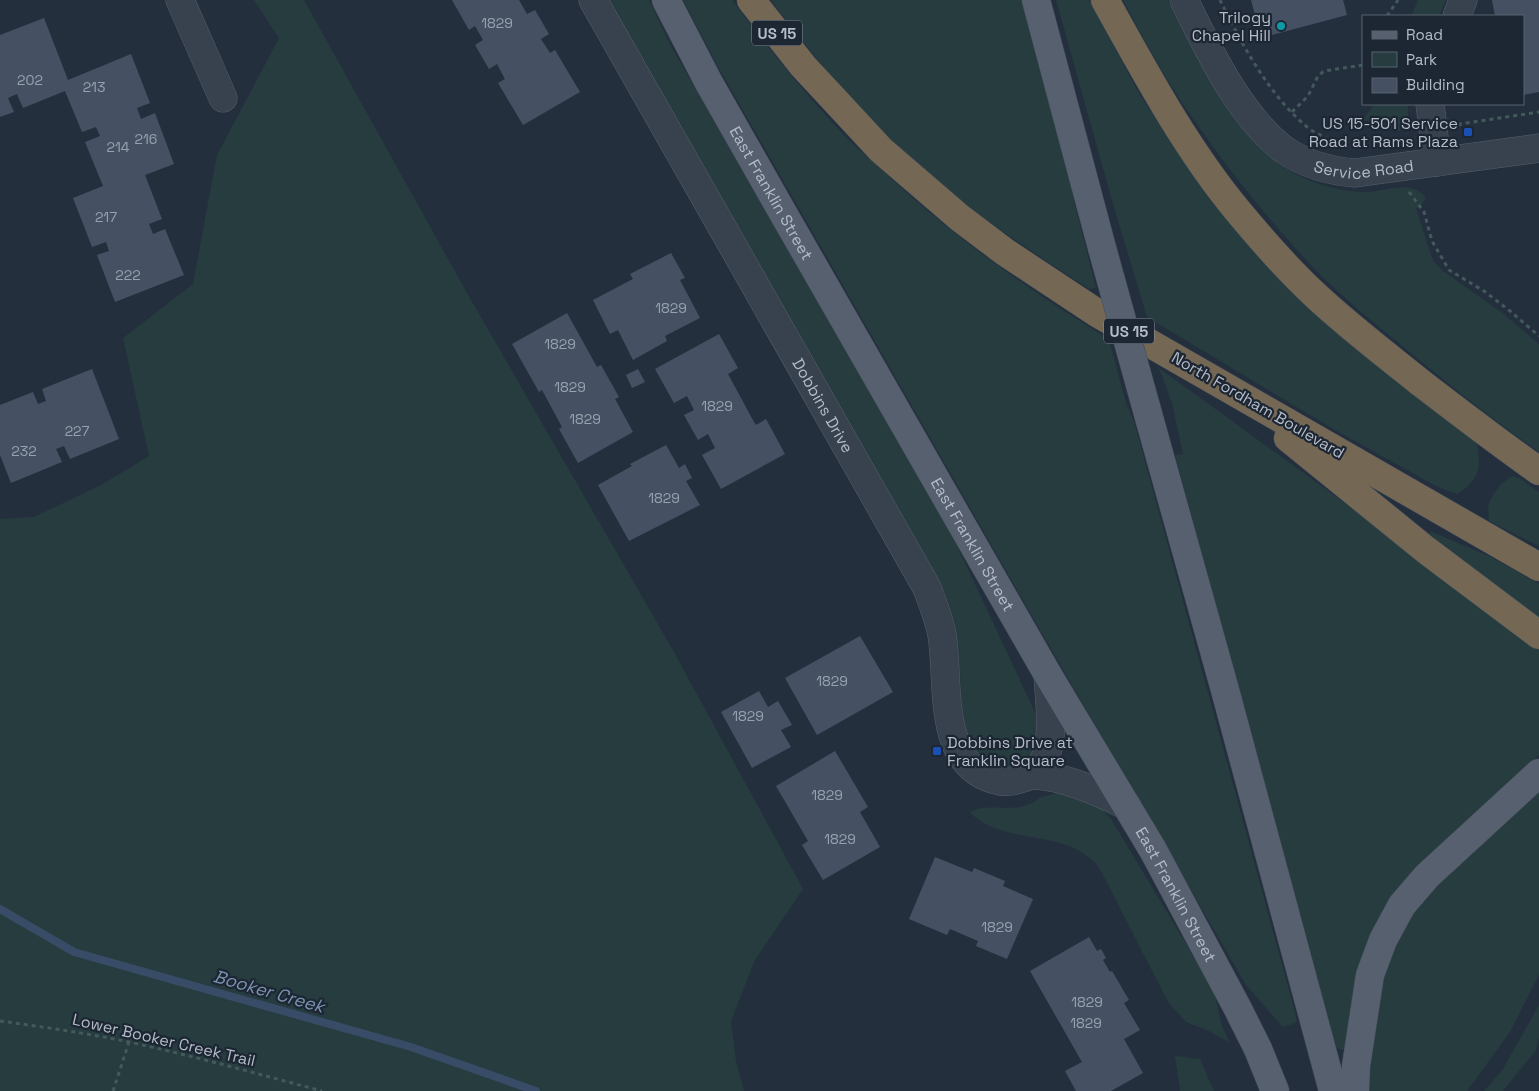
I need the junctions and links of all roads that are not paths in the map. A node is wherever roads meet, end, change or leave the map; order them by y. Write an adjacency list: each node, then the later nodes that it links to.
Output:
1 (180, 0): 10 (street)
2 (593, 0): 20 (street, Dobbins Drive)
3 (666, 0): 18 (main road, East Franklin Street)
4 (751, 0): 14 (highway, North Fordham Boulevard / US 15)
5 (1036, 0): 23 (main road, bridge)
6 (1105, 0): 15 (highway)
7 (1184, 0): 13 (street, Service Road)
8 (1463, 0): 9 (street)
9 (1457, 15)
10 (223, 98)
11 (1430, 105): 13 (street)
12 (1539, 148): 13 (street, Service Road)
13 (1437, 162)
14 (1223, 385): 16 (highway, North Fordham Boulevard / US 15); 17 (highway)
15 (1539, 471)
16 (1539, 567)
17 (1539, 635)
18 (1048, 675): 20 (street); 21 (main road, East Franklin Street)
19 (1539, 773): 24 (main road)
20 (1036, 775): 21 (street, Dobbins Drive)
21 (1127, 806): 22 (main road, East Franklin Street)
22 (1275, 1091)
23 (1333, 1091)
24 (1355, 1091)

